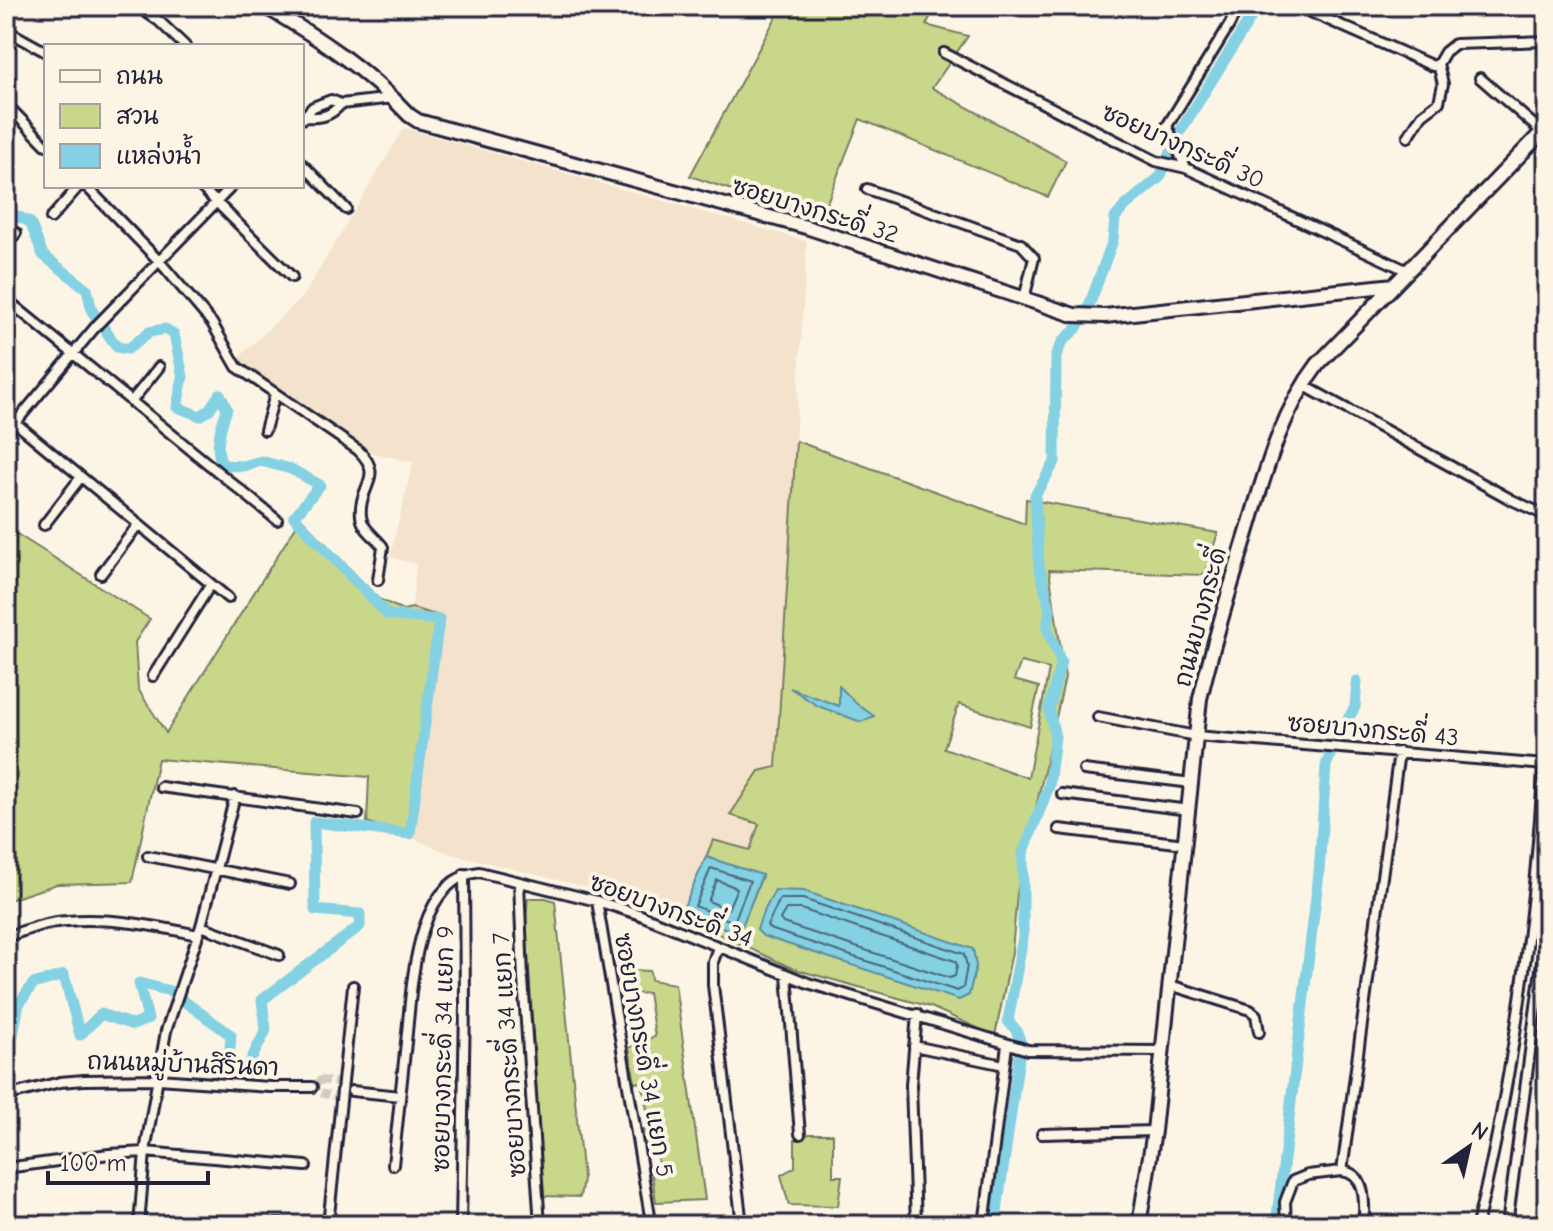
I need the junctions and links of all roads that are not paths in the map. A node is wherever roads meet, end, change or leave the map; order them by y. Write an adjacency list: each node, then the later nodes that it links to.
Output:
1 (137, 6): 7 (street)
2 (264, 6): 12 (street, ซอยบางกระดี่ 32)
3 (1238, 6): 19 (street)
4 (1297, 6): 10 (street)
5 (6, 30): 8 (street)
6 (1547, 41): 10 (street)
7 (183, 44)
8 (44, 51)
9 (944, 53): 19 (street, ซอยบางกระดี่ 30)
10 (1438, 64): 16 (street)
11 (1480, 78): 15 (street)
12 (394, 98): 14 (street); 35 (street, ซอยบางกระดี่ 32)
13 (6, 104): 17 (street)
14 (304, 117)
15 (1544, 130): 31 (street, ถนนบางกระดี่)
16 (1408, 137)
17 (44, 143)
18 (304, 166): 26 (street)
19 (1186, 168): 31 (street, ซอยบางกระดี่ 30)
20 (77, 188): 27 (street)
21 (88, 188): 30 (street)
22 (202, 188): 25 (street)
23 (230, 188): 25 (street)
24 (867, 189): 35 (street)
25 (216, 202): 30 (street); 32 (street)
26 (346, 209)
27 (51, 218)
28 (16, 233): 29 (street)
29 (6, 246)
30 (159, 261): 36 (street); 39 (street)
31 (1408, 271): 33 (street, ถนนบางกระดี่)
32 (292, 277)
33 (1394, 285): 35 (street, ซอยบางกระดี่ 32); 38 (street, ถนนบางกระดี่)
34 (6, 299): 36 (street)
35 (1024, 299)
36 (72, 353): 40 (street); 42 (street)
37 (159, 367): 40 (street)
38 (1303, 385): 46 (street); 56 (street, ถนนบางกระดี่)
39 (275, 394): 43 (street); 51 (street)
40 (131, 402): 47 (street)
41 (6, 415): 42 (street)
42 (15, 423): 44 (street); 45 (street)
43 (265, 430)
44 (6, 434)
45 (81, 477): 48 (street); 49 (street)
46 (1547, 516)
47 (277, 520)
48 (44, 525)
49 (138, 525): 50 (street); 52 (street)
50 (101, 574)
51 (378, 580)
52 (211, 584): 53 (street); 54 (street)
53 (228, 598)
54 (153, 676)
55 (1098, 717): 56 (street, ซอยบางกระดี่ 43)
56 (1196, 736): 57 (street, ซอยบางกระดี่ 43); 60 (street, ถนนบางกระดี่)
57 (1399, 752): 58 (street, ซอยบางกระดี่ 43); 100 (street)
58 (1545, 764): 114 (street)
59 (1084, 770): 60 (street)
60 (1192, 783): 64 (street, ถนนบางกระดี่)
61 (161, 787): 63 (street)
62 (1062, 794): 64 (street)
63 (235, 796): 65 (street); 69 (street)
64 (1189, 810): 67 (street, ถนนบางกระดี่)
65 (358, 814)
66 (1059, 829): 67 (street)
67 (1185, 844): 80 (street, ถนนบางกระดี่)
68 (148, 856): 69 (street)
69 (217, 868): 72 (street); 75 (street)
70 (464, 874): 71 (street, ซอยบางกระดี่ 34); 92 (street); 106 (street, ซอยบางกระดี่ 34 แยก 9)
71 (519, 882): 73 (street, ซอยบางกระดี่ 34); 107 (street, ซอยบางกระดี่ 34 แยก 7)
72 (290, 884)
73 (597, 901): 77 (street, ซอยบางกระดี่ 34); 101 (street, ซอยบางกระดี่ 34 แยก 5)
74 (1547, 924): 115 (street)
75 (200, 930): 76 (street); 78 (street); 88 (street)
76 (6, 937)
77 (718, 947): 79 (street, ซอยบางกระดี่ 34); 108 (street)
78 (279, 955)
79 (787, 975): 82 (street, ซอยบางกระดี่ 34); 94 (street)
80 (1170, 985): 83 (street); 86 (street, ถนนบางกระดี่)
81 (353, 986): 105 (street)
82 (917, 1014): 84 (street); 85 (street, ซอยบางกระดี่ 34)
83 (1259, 1032)
84 (914, 1046): 87 (street); 109 (street)
85 (1012, 1046): 86 (street, ซอยบางกระดี่ 34); 87 (street)
86 (1163, 1051): 93 (street, ถนนบางกระดี่)
87 (1004, 1065): 110 (street)
88 (159, 1079): 89 (street, ถนนหมู่บ้านสิรินดา); 91 (street, ถนนหมู่บ้านสิรินดา); 96 (street)
89 (312, 1087)
90 (352, 1091): 92 (street)
91 (6, 1096)
92 (400, 1096): 97 (street)
93 (1154, 1131): 95 (street); 111 (street, ถนนบางกระดี่)
94 (800, 1134)
95 (1042, 1134)
96 (145, 1152): 98 (street); 99 (street); 103 (street)
97 (393, 1165)
98 (306, 1166)
99 (6, 1168)
100 (1342, 1171): 112 (street); 113 (street)
101 (650, 1216)
102 (295, 1224): 104 (street)
103 (139, 1225)
104 (161, 1225)
105 (328, 1225)
106 (461, 1225)
107 (540, 1225)
108 (742, 1225)
109 (916, 1225)
110 (984, 1225)
111 (1139, 1225)
112 (1286, 1225)
113 (1364, 1225)
114 (1477, 1225)
115 (1507, 1225)

